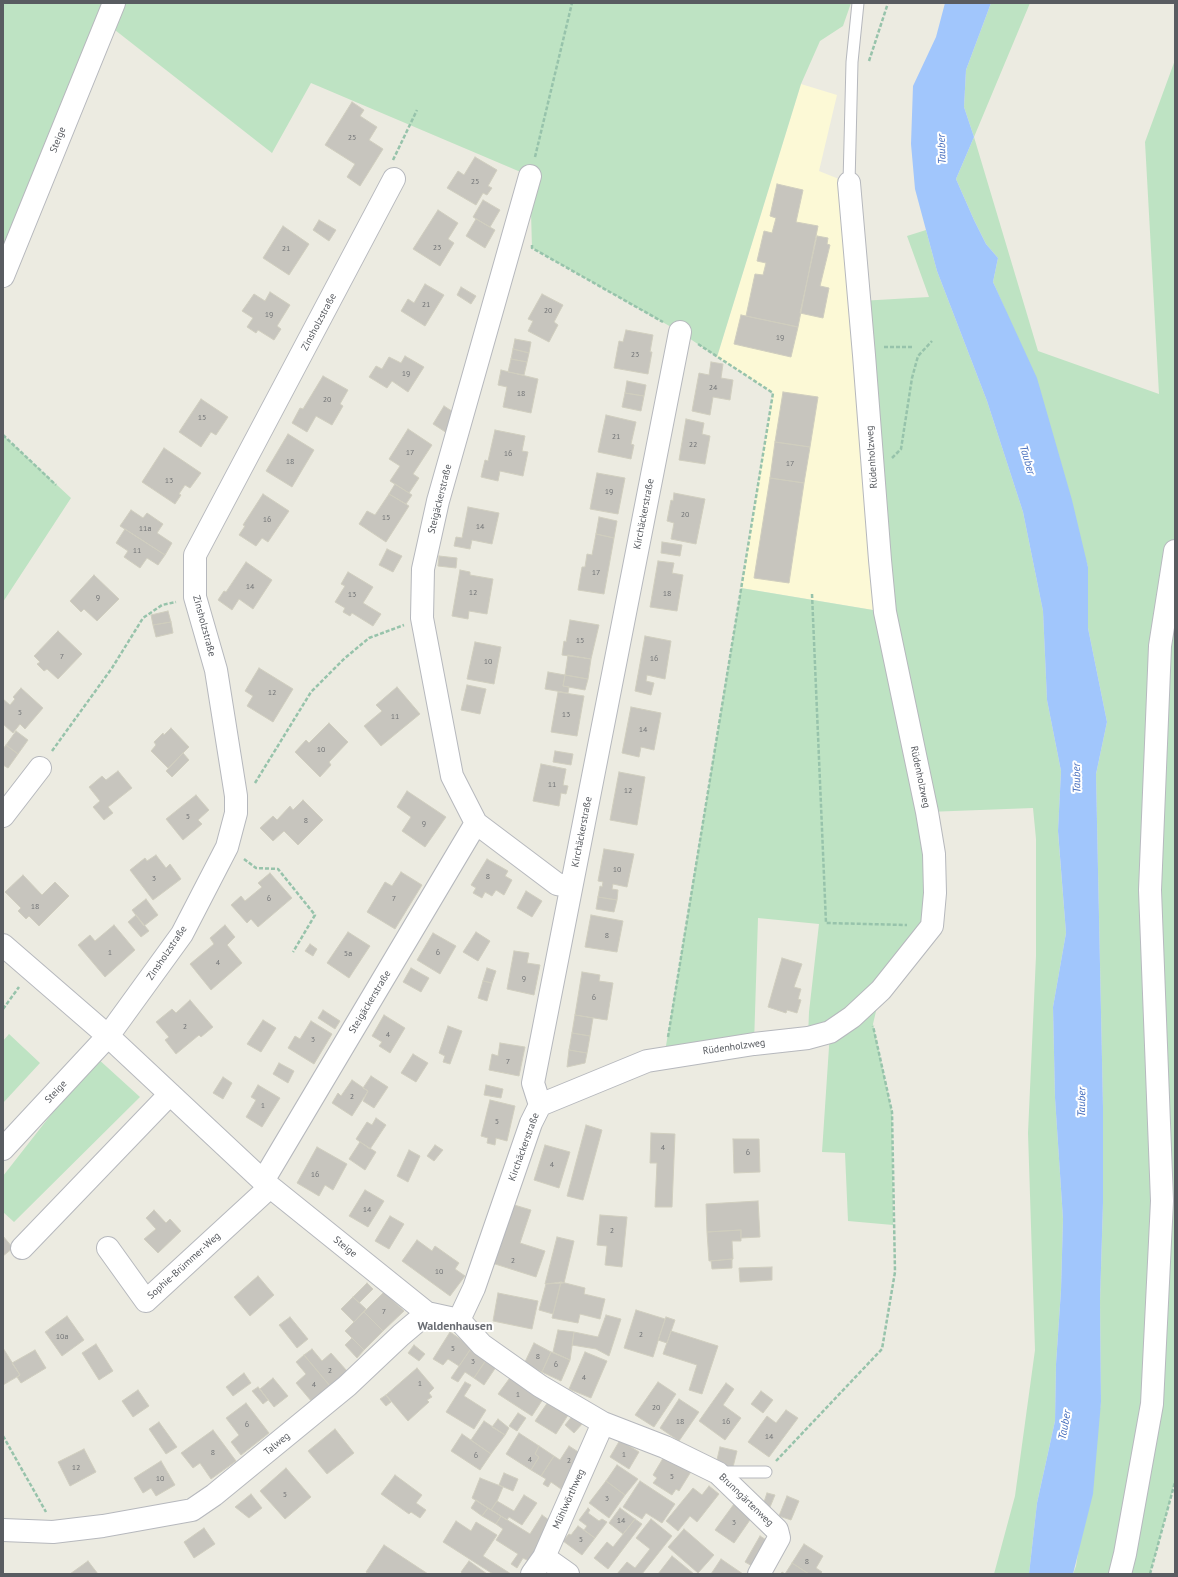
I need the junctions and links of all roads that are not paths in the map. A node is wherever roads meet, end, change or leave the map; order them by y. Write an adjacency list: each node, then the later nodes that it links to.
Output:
1 (114, 3): 6 (street, Steige)
2 (858, 3): 5 (lane)
3 (530, 176): 11 (street, Steigäckerstraße)
4 (394, 179): 14 (street, Zinsholzstraße)
5 (849, 183): 16 (street, Rüdenholzweg)
6 (3, 276)
7 (680, 332): 12 (street, Kirchäckerstraße)
8 (1175, 551): 30 (street)
9 (40, 768): 10 (street)
10 (3, 816)
11 (476, 823): 12 (street, Steigäckerstraße); 18 (street, Steigäckerstraße)
12 (571, 887): 16 (street, Kirchäckerstraße)
13 (3, 946): 14 (street, Steige)
14 (108, 1036): 15 (street, Steige); 17 (street, Steige)
15 (170, 1094): 18 (street, Steige); 19 (street)
16 (540, 1104): 22 (street, Kirchäckerstraße)
17 (3, 1149)
18 (266, 1184): 20 (street, Sophie-Brümmer-Weg); 21 (street, Steige)
19 (22, 1248)
20 (108, 1248)
21 (427, 1314): 22 (street, Steige); 26 (street, Talweg)
22 (459, 1320): 23 (street)
23 (603, 1423): 24 (street, Brunngärtenweg); 27 (street, Mühlwörthweg)
24 (718, 1472): 25 (lane); 29 (street, Brunngärtenweg)
25 (766, 1472)
26 (3, 1530)
27 (538, 1565): 28 (street)
28 (568, 1574)
29 (759, 1574)
30 (1120, 1574)

